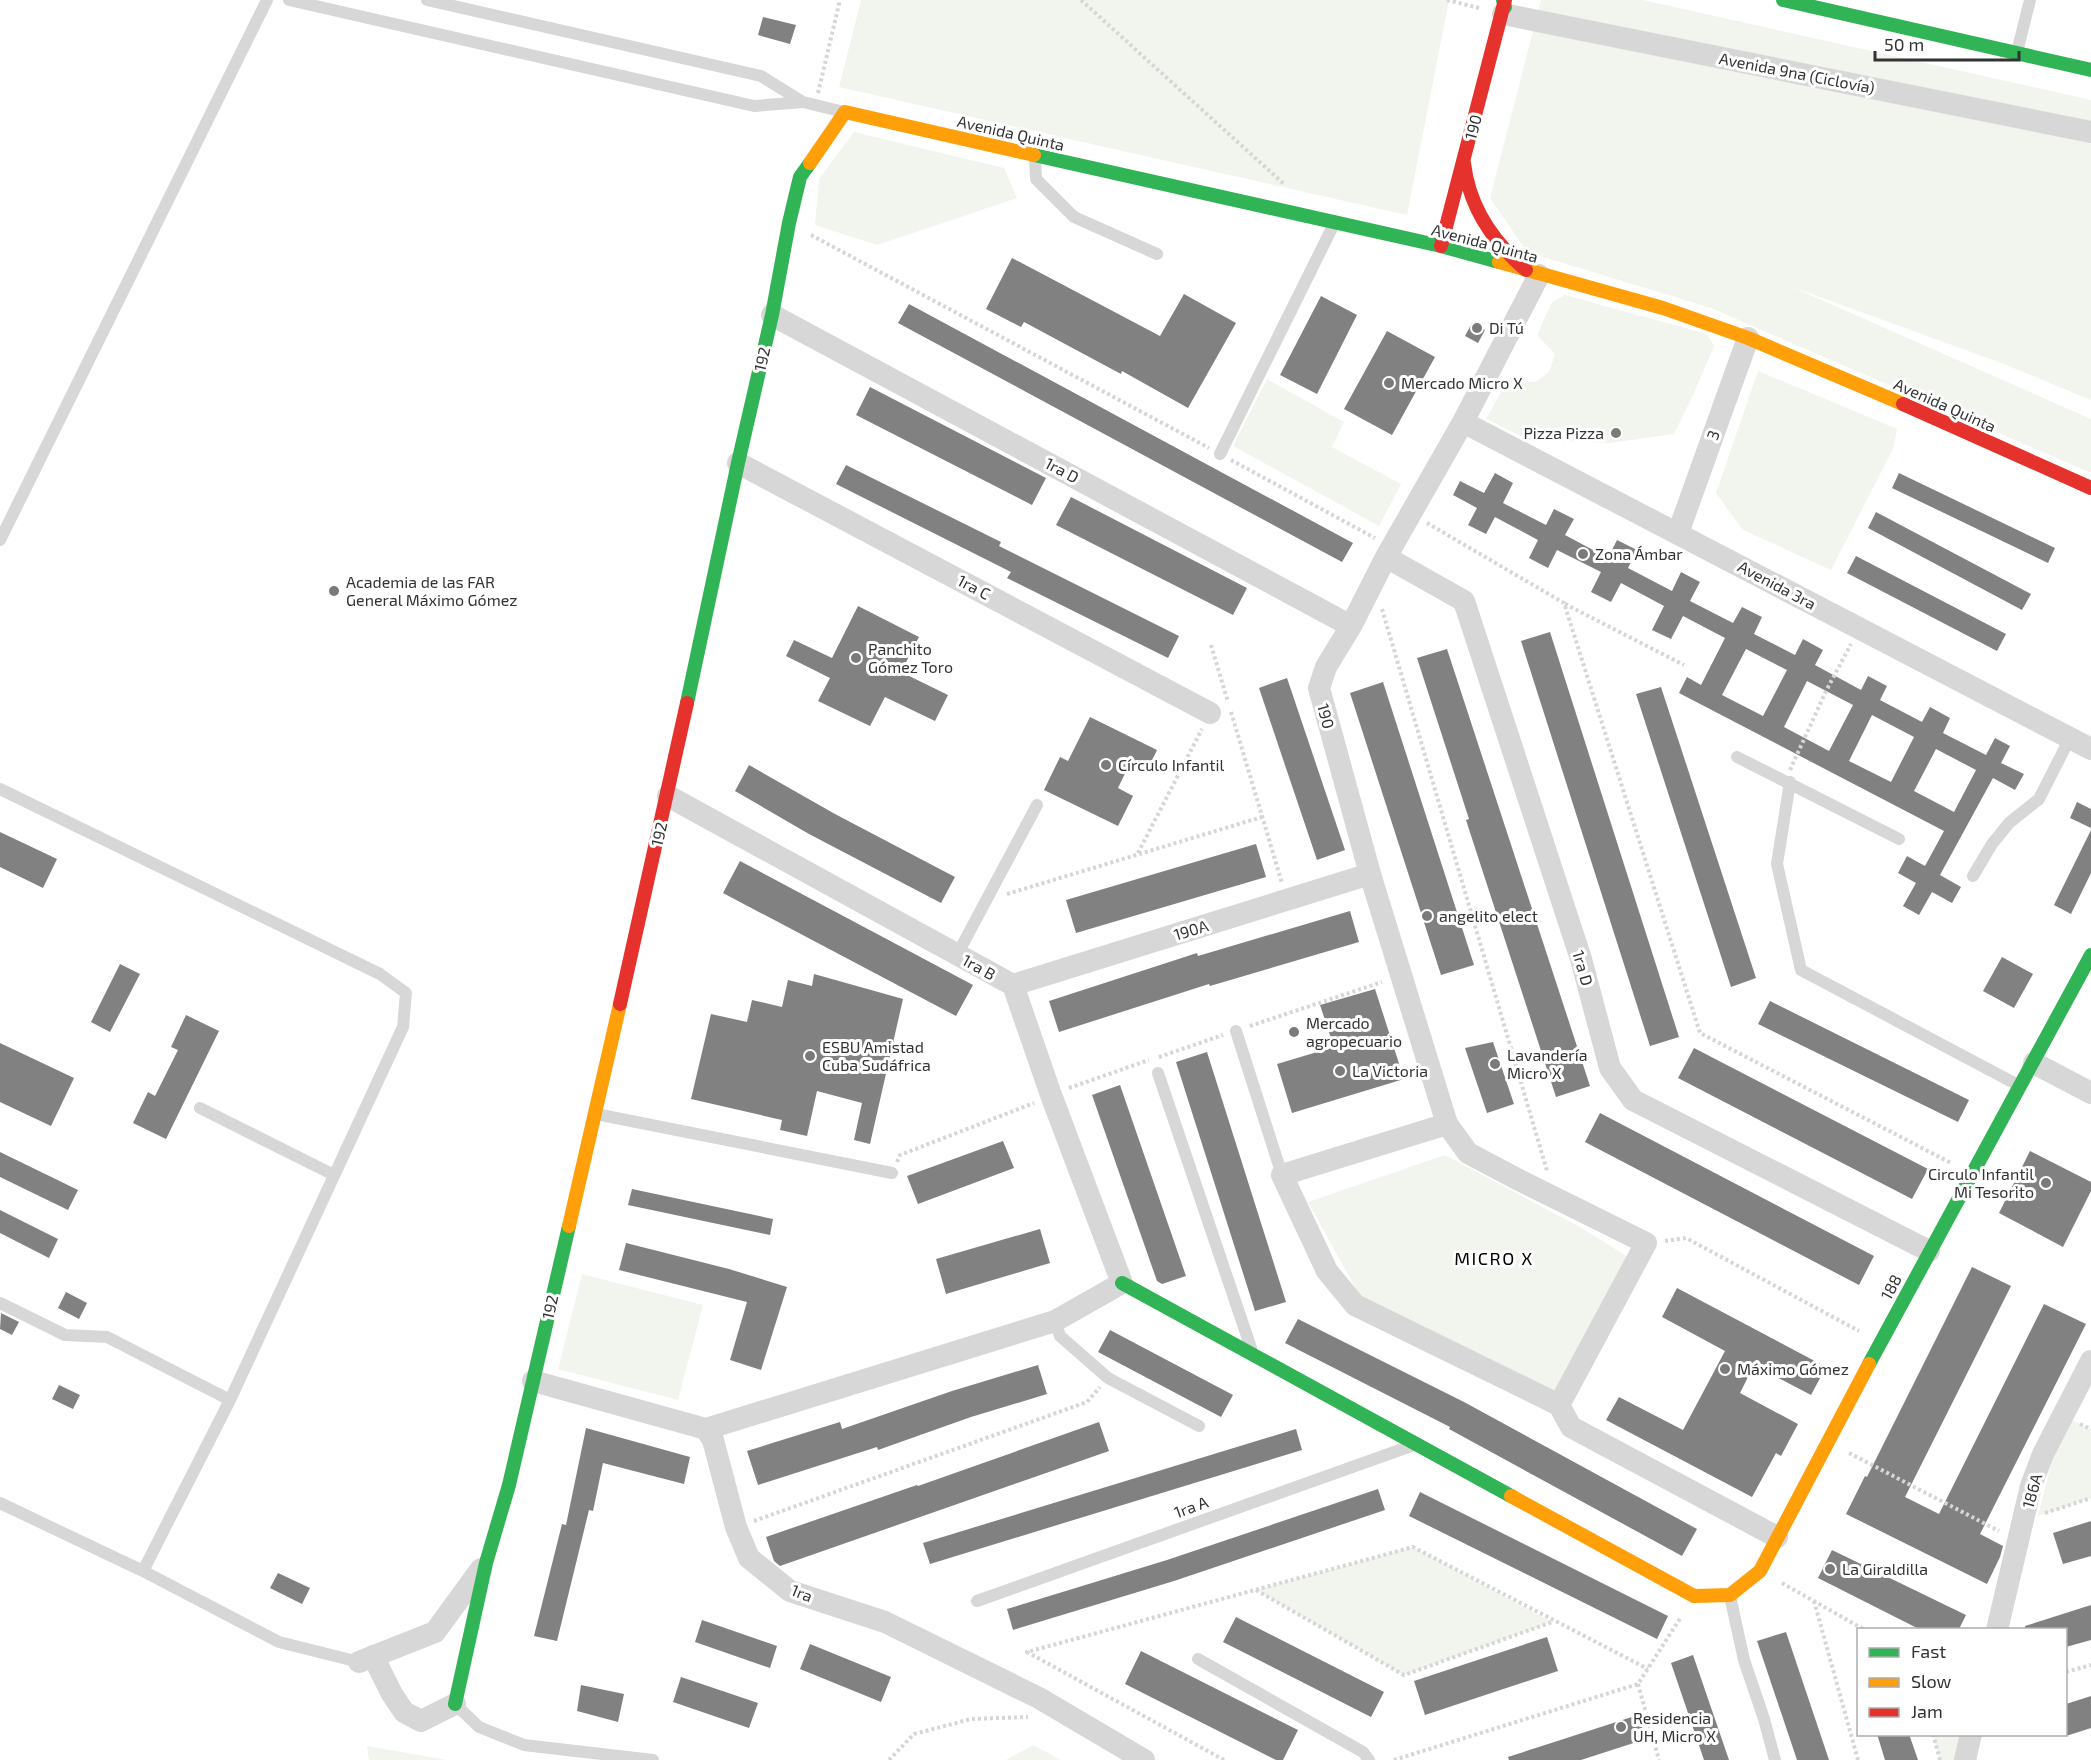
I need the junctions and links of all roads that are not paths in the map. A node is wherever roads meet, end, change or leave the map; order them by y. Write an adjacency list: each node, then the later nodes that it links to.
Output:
1 (267, 0): 25 (lane)
2 (289, 0): 9 (lane)
3 (427, 0): 9 (lane)
4 (2031, 0): 7 (lane)
5 (1788, 1): 7 (main road)
6 (1505, 4): 11 (street, Avenida 9na (Ciclovía)); 13 (main road, 190)
7 (2016, 53): 8 (main road)
8 (2091, 70)
9 (809, 104): 10 (lane)
10 (845, 112): 12 (main road, Avenida Quinta); 18 (main road, 192)
11 (2091, 132)
12 (1035, 155): 14 (main road, Avenida Quinta); 16 (lane)
13 (1463, 162): 15 (main road, 190); 17 (main road)
14 (1335, 224): 15 (main road, Avenida Quinta); 21 (lane)
15 (1441, 246): 17 (main road, Avenida Quinta)
16 (1157, 255)
17 (1533, 273): 19 (main road, Avenida Quinta); 20 (street, 190)
18 (772, 315): 22 (main road, 192); 27 (street, 1ra D)
19 (1748, 338): 23 (main road, Avenida Quinta); 24 (street, 3)
20 (1463, 422): 24 (street, Avenida 3ra); 26 (street, 190)
21 (1220, 454)
22 (738, 462): 28 (street, 1ra C); 34 (main road, 192)
23 (2091, 488)
24 (1678, 533): 29 (street, Avenida 3ra)
25 (0, 540)
26 (1389, 552): 27 (street, 190); 53 (street, 1ra D)
27 (1351, 626): 37 (street, 190)
28 (1210, 713)
29 (2070, 738): 30 (street, Avenida 3ra); 38 (lane)
30 (2091, 748)
31 (1737, 757): 32 (lane)
32 (1790, 782): 36 (lane); 45 (lane)
33 (0, 789): 51 (lane)
34 (668, 796): 39 (street, 1ra B); 48 (main road, 192)
35 (1037, 804): 39 (lane)
36 (1899, 839)
37 (1370, 874): 41 (street, 190A); 49 (street, 190)
38 (1973, 876)
39 (957, 955): 41 (street, 1ra B)
40 (2091, 955): 43 (main road, 188)
41 (1013, 985): 54 (street, 1ra B)
42 (1236, 1030): 52 (lane)
43 (2034, 1064): 45 (main road, 188); 46 (street)
44 (1158, 1073): 57 (lane)
45 (2019, 1086): 53 (main road, 188)
46 (2091, 1093)
47 (200, 1108): 51 (lane)
48 (595, 1114): 50 (lane); 59 (main road, 192)
49 (1447, 1124): 52 (street); 61 (street, 190)
50 (892, 1173)
51 (334, 1175): 60 (lane)
52 (1282, 1175): 61 (street)
53 (1929, 1251): 66 (main road, 188)
54 (1122, 1283): 56 (street); 57 (main road)
55 (0, 1303): 60 (lane)
56 (1055, 1321): 62 (lane); 63 (street)
57 (1254, 1355): 64 (main road)
58 (2091, 1361): 71 (street, 186A)
59 (533, 1382): 63 (street); 67 (main road, 192)
60 (230, 1400): 68 (lane)
61 (1559, 1405): 66 (street)
62 (1199, 1426)
63 (706, 1429): 77 (street, 1ra)
64 (1417, 1444): 69 (main road); 70 (lane, 1ra A)
65 (0, 1503): 68 (lane)
66 (1777, 1538): 69 (main road, 188)
67 (486, 1563): 72 (street, 192); 74 (main road, 192)
68 (143, 1571): 72 (lane)
69 (1730, 1595): 79 (lane)
70 (977, 1601)
71 (1997, 1628)
72 (366, 1659): 74 (street)
73 (1198, 1659): 78 (lane)
74 (455, 1704): 76 (lane)
75 (1971, 1736): 80 (street)
76 (653, 1760)
77 (1144, 1760)
78 (1369, 1760)
79 (1775, 1760)
80 (1965, 1760)

